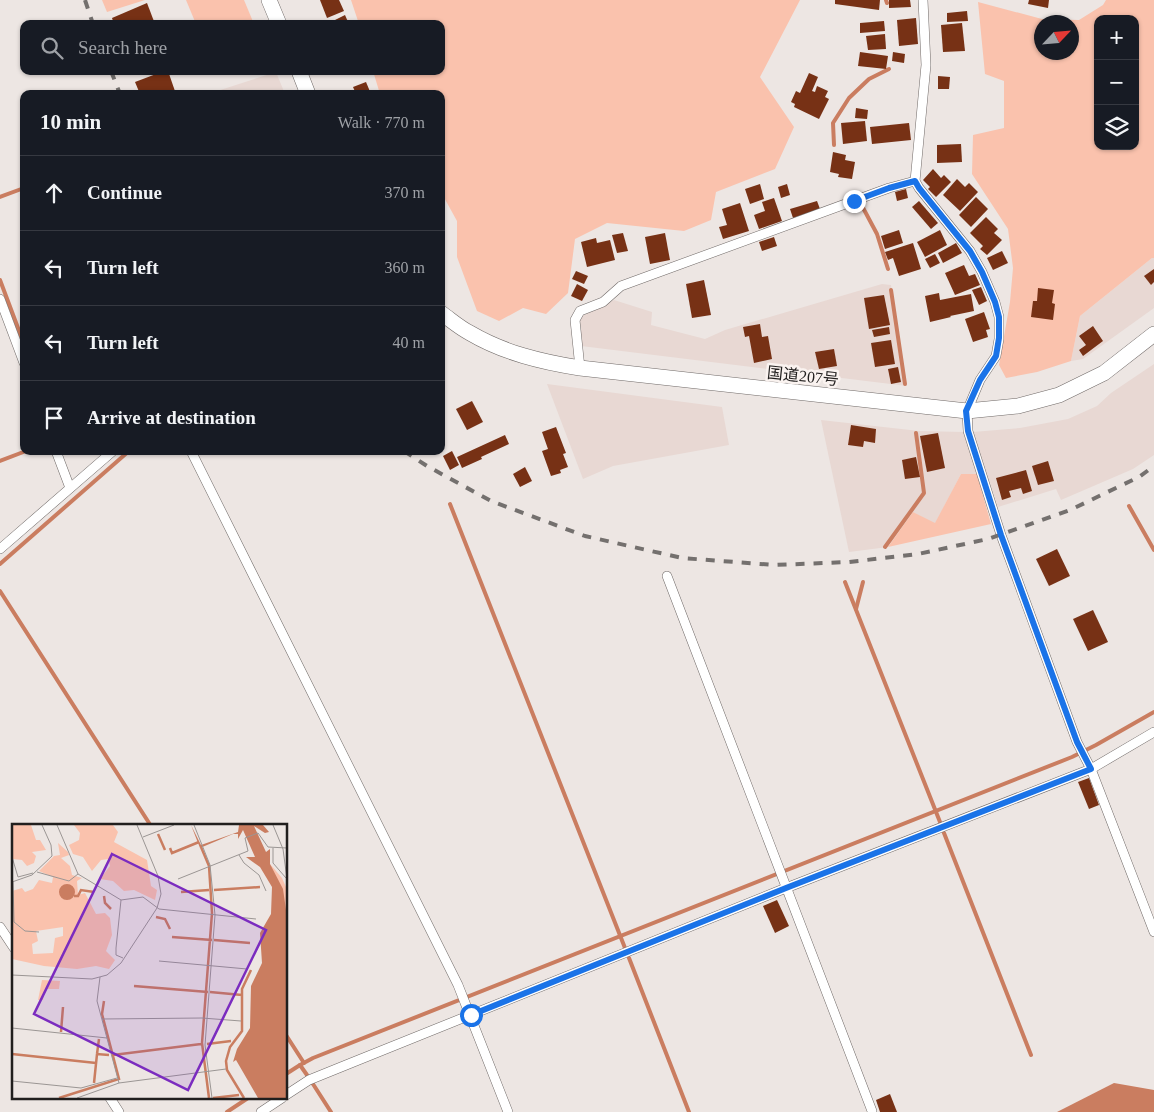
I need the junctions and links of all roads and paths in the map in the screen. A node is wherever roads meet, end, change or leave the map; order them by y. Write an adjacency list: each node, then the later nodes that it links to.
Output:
1 (269, 0): 3 (highway)
2 (923, 0): 6 (street)
3 (277, 20)
4 (301, 75): 5 (highway)
5 (306, 90)
6 (915, 181): 11 (street); 12 (street)
7 (0, 299): 10 (street)
8 (445, 316): 11 (highway, 国道207号)
9 (1154, 334): 12 (highway, 国道207号)
10 (20, 352)
11 (580, 368): 12 (highway, 国道207号)
12 (966, 411): 20 (street)
13 (58, 455): 16 (street)
14 (108, 455): 16 (street)
15 (193, 455): 25 (street)
16 (70, 488): 17 (street)
17 (0, 548)
18 (667, 576): 21 (street)
19 (1154, 732): 20 (street)
20 (1091, 769): 21 (street); 23 (street)
21 (785, 884): 25 (street); 29 (street)
22 (0, 927): 24 (street)
23 (1154, 932)
24 (12, 945)
25 (471, 1015): 26 (street); 32 (street)
26 (288, 1094)
27 (111, 1100): 30 (street)
28 (279, 1100): 31 (street)
29 (872, 1111)
30 (119, 1112)
31 (261, 1112)
32 (508, 1112)

